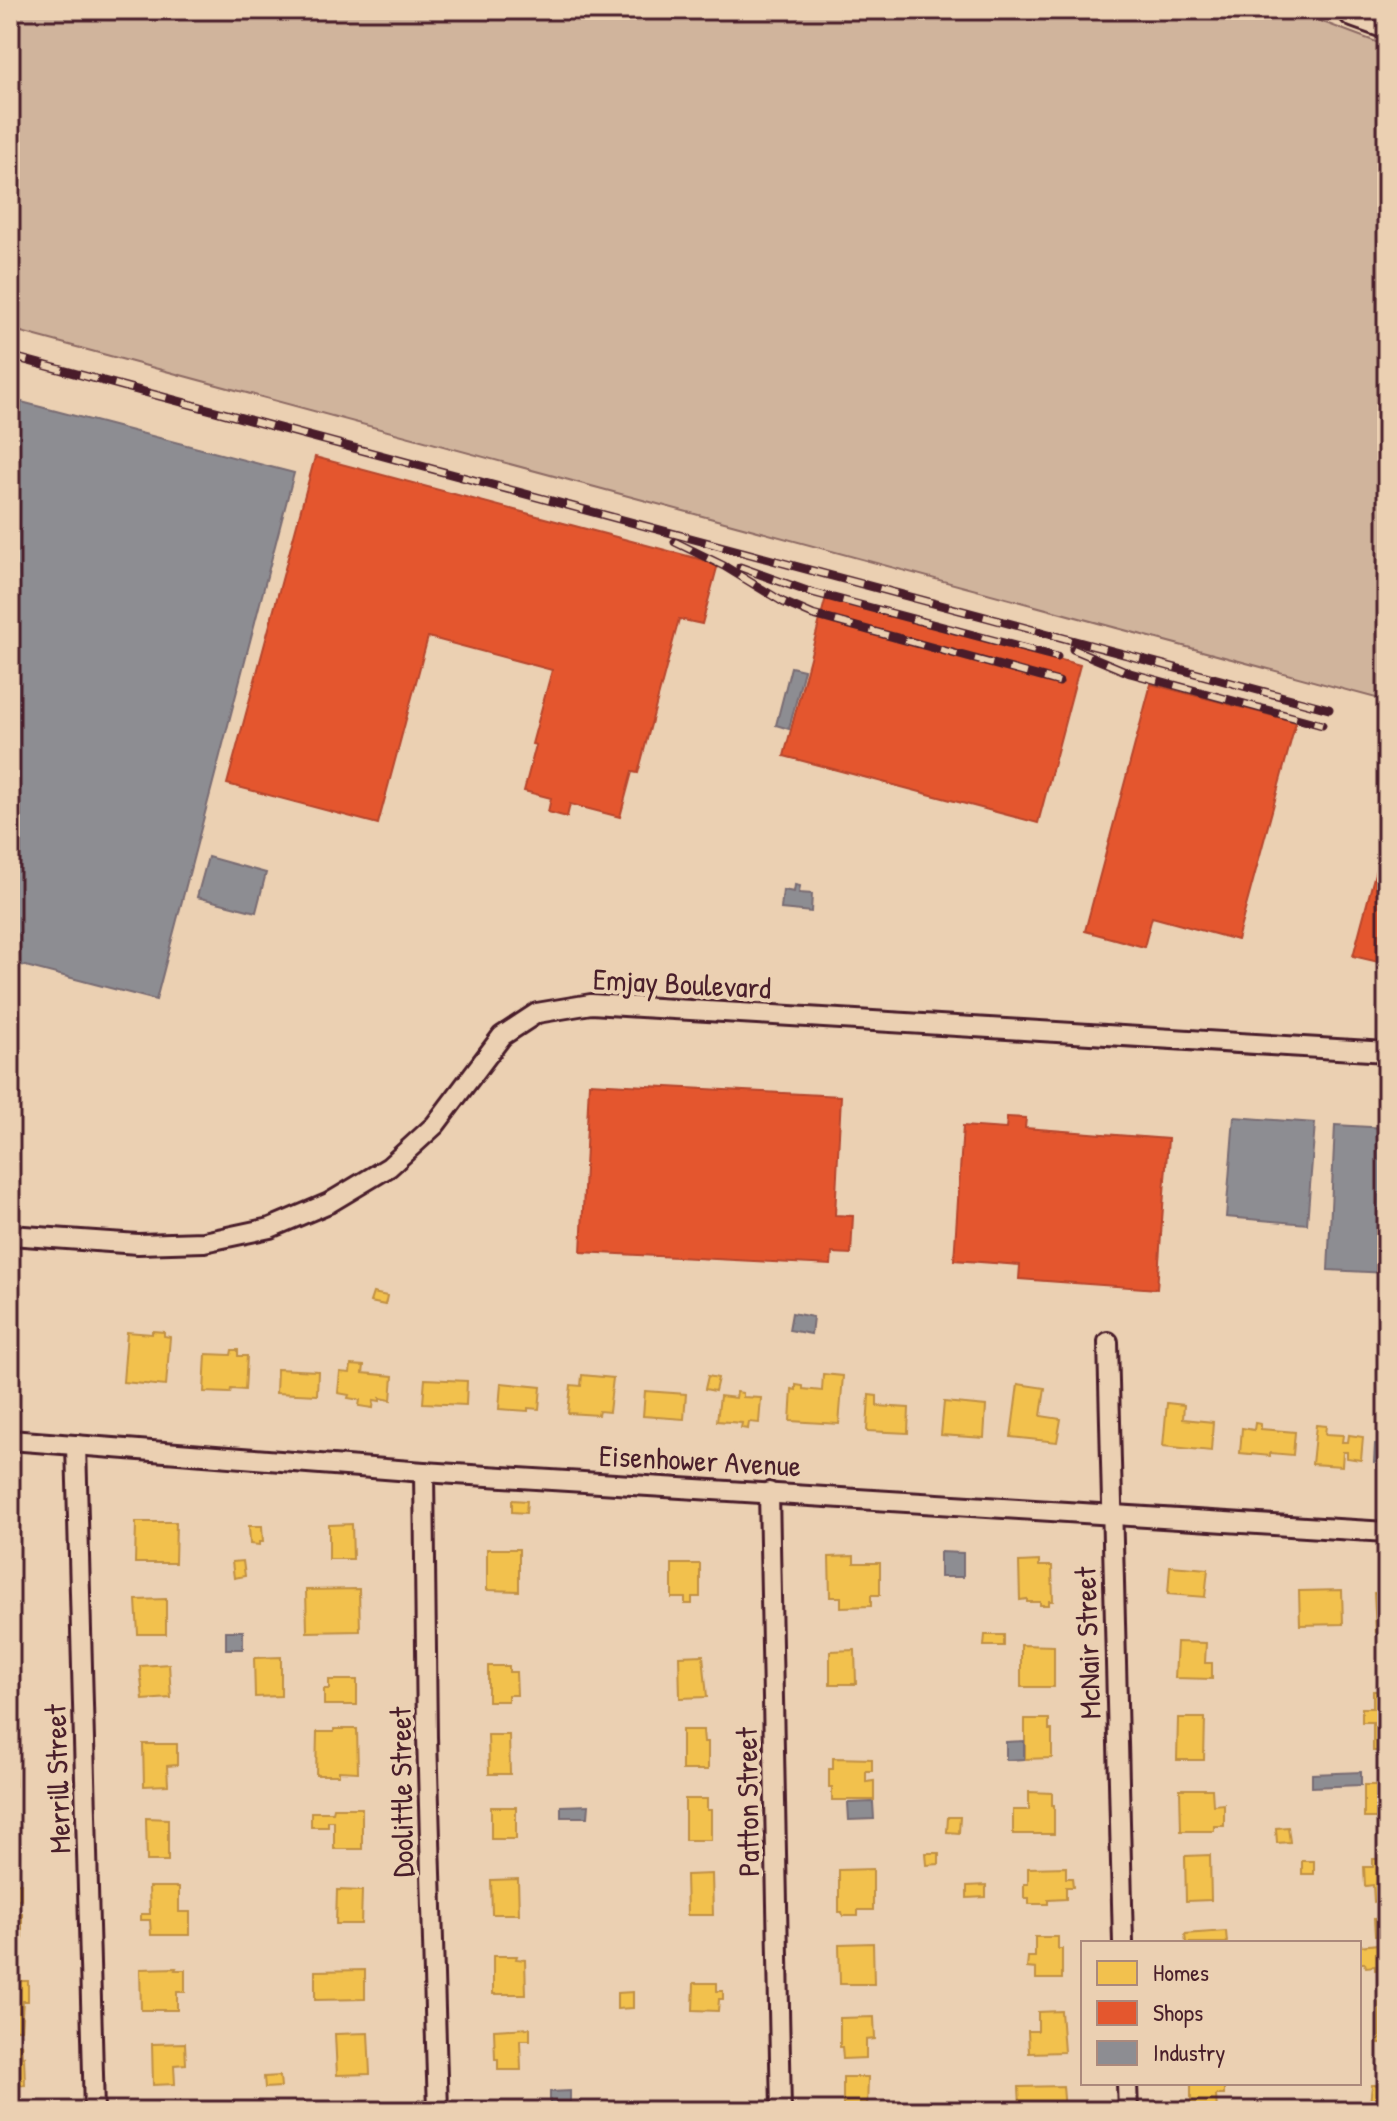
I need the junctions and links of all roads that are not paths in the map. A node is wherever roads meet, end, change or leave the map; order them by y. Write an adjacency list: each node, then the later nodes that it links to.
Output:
1 (1356, 10): 2 (highway)
2 (1387, 21)
3 (1387, 1052): 4 (street, Emjay Boulevard)
4 (10, 1235)
5 (1108, 1342): 10 (street, McNair Street)
6 (10, 1440): 7 (street, Eisenhower Avenue)
7 (76, 1445): 8 (street, Eisenhower Avenue); 14 (street, Merrill Street)
8 (424, 1472): 9 (street, Eisenhower Avenue); 15 (street, Doolittle Street)
9 (769, 1492): 10 (street, Eisenhower Avenue); 16 (street, Patton Street)
10 (1111, 1514): 11 (street, Eisenhower Avenue); 12 (street, McNair Street)
11 (1387, 1532)
12 (1123, 1941)
13 (1127, 2085): 17 (street)
14 (94, 2111)
15 (438, 2111)
16 (781, 2111)
17 (1128, 2111)

